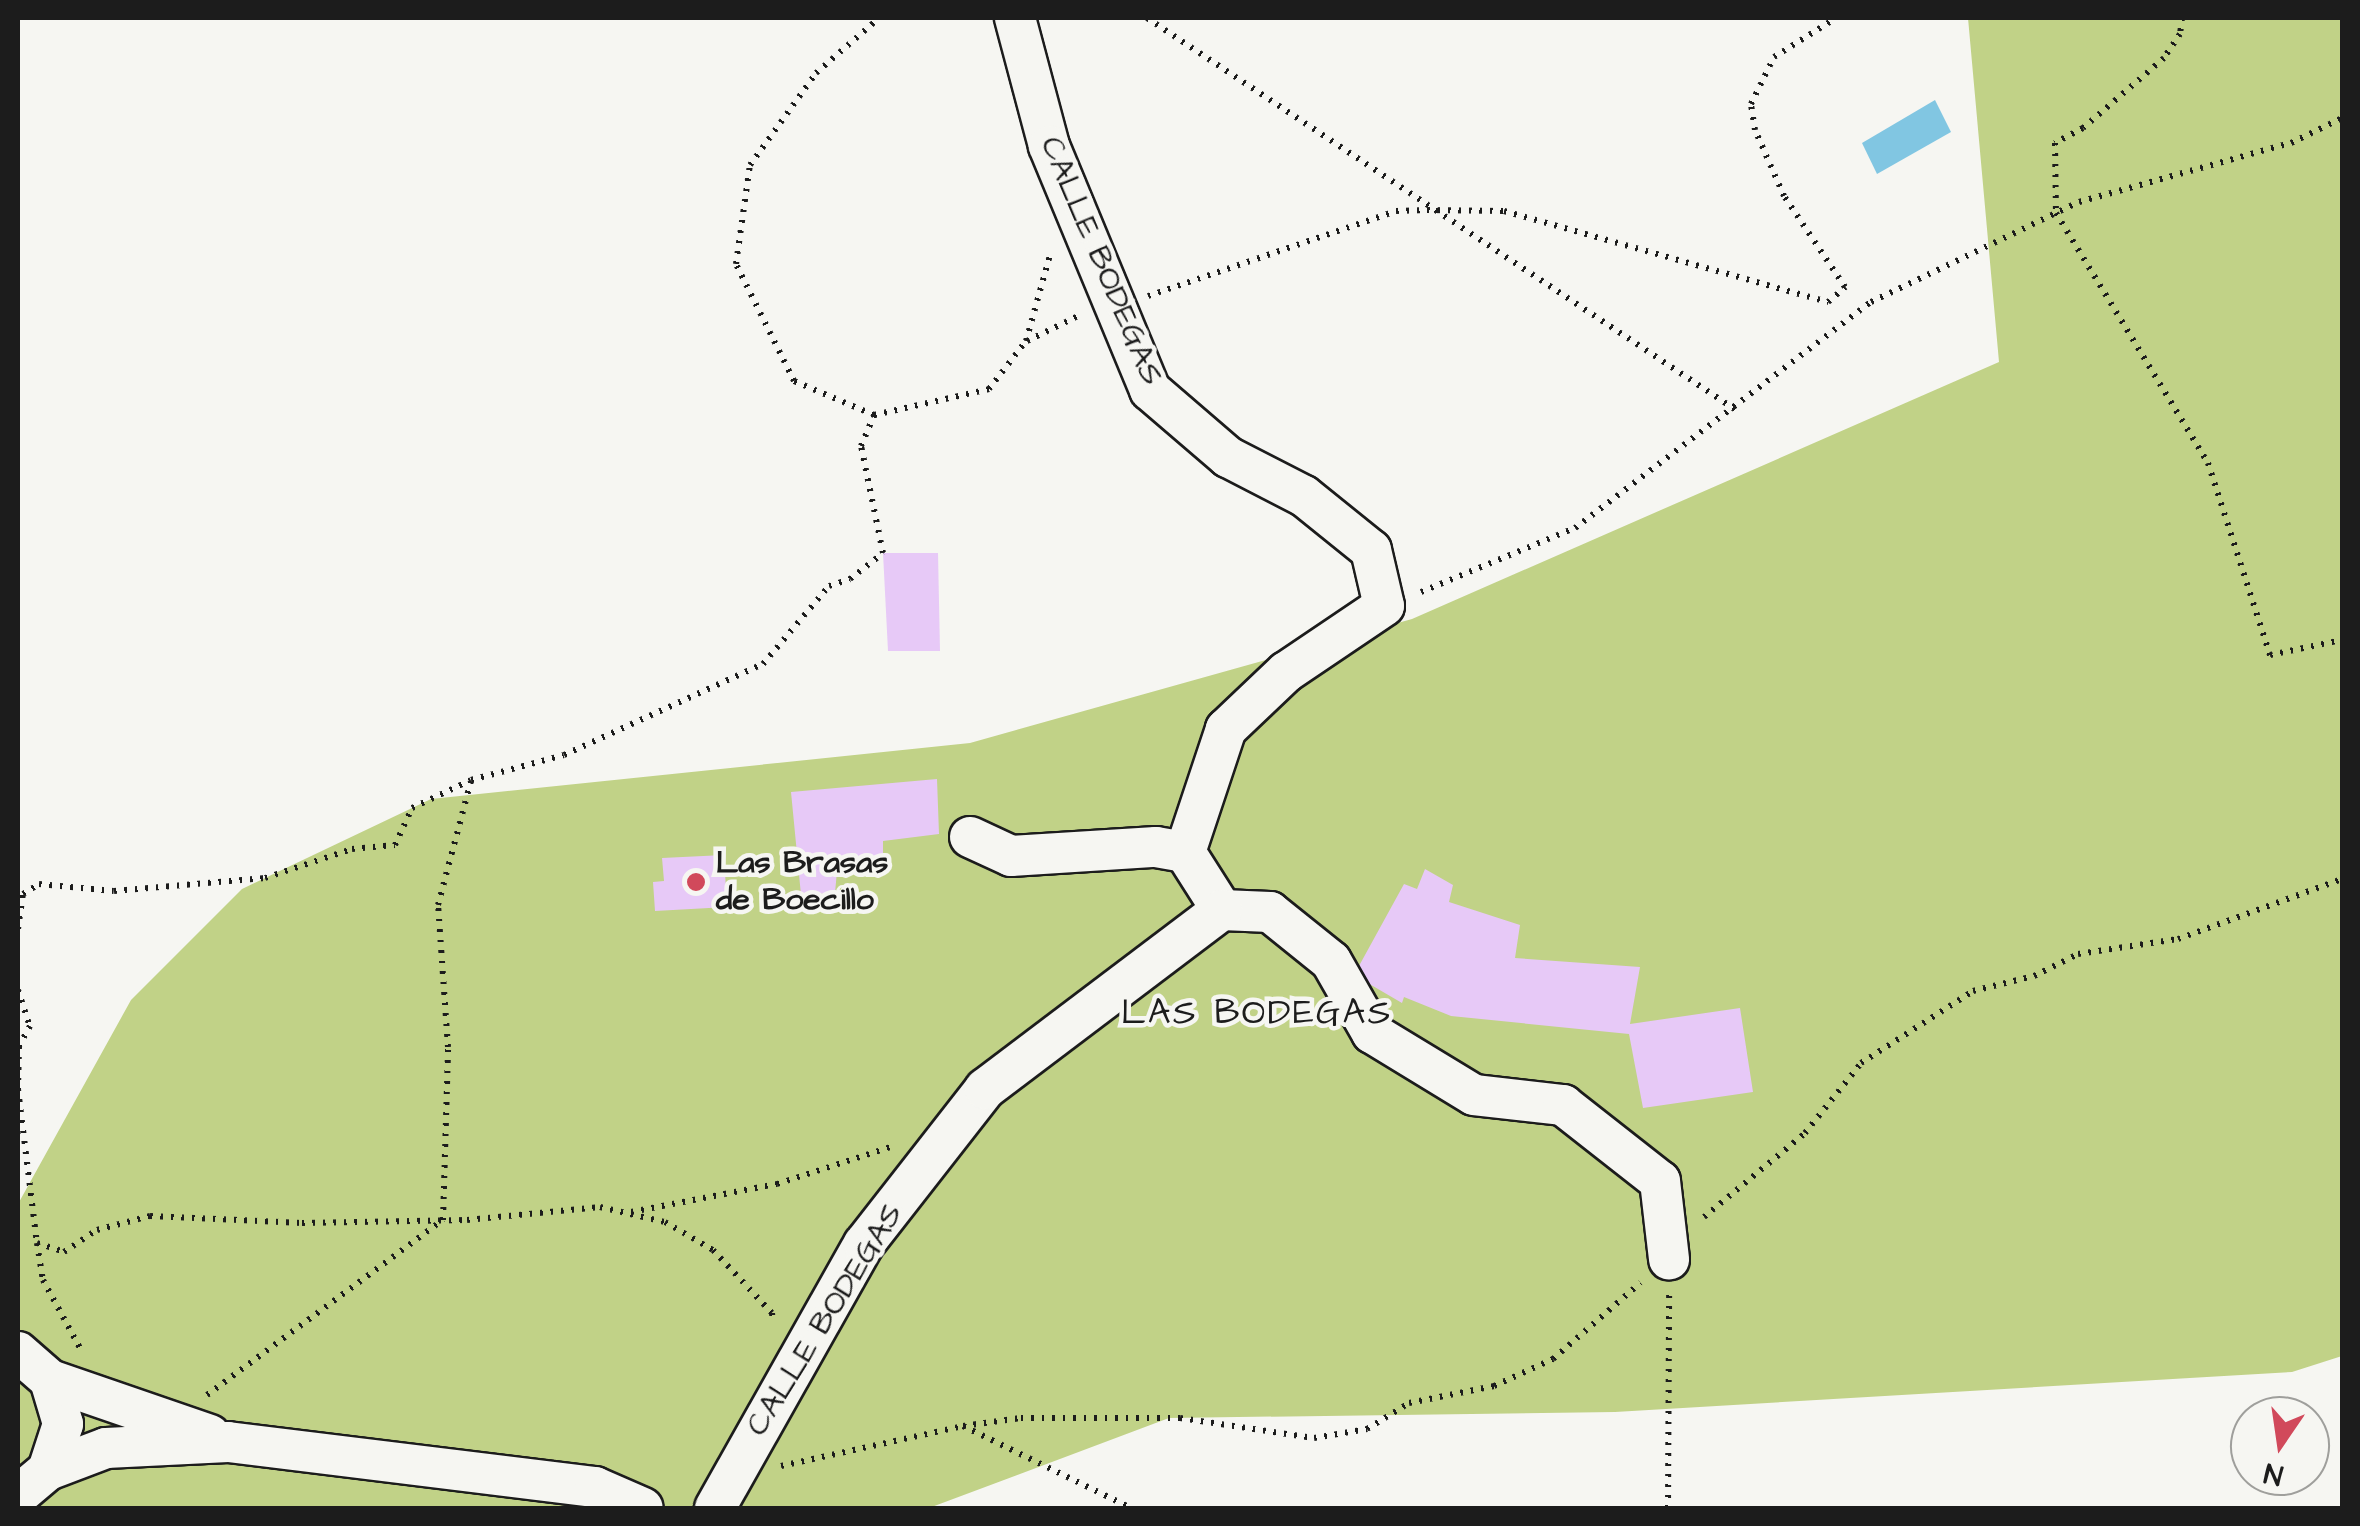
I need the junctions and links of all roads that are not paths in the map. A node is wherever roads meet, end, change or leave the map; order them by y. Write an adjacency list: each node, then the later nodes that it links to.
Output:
1 (1015, 18): 3 (street, CALLE BODEGAS)
2 (970, 837): 3 (street)
3 (1185, 852): 4 (street)
4 (1222, 910): 5 (street); 10 (street, CALLE BODEGAS)
5 (1669, 1258)
6 (18, 1352): 7 (street)
7 (67, 1370): 8 (street); 9 (street)
8 (228, 1442): 9 (street); 12 (street)
9 (48, 1470): 11 (street)
10 (722, 1493)
11 (18, 1495)
12 (644, 1508)

